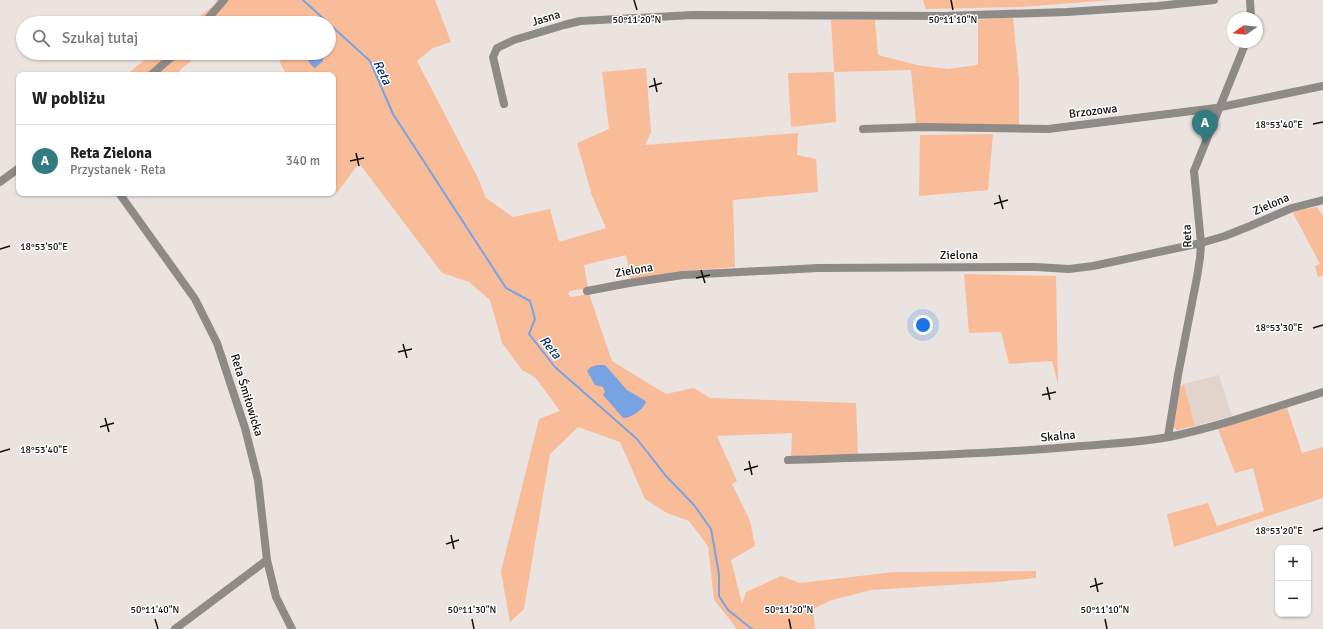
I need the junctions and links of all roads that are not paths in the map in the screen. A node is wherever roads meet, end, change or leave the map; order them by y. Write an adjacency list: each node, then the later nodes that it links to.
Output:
1 (224, 0): 5 (street)
2 (1214, 0): 10 (street, Jasna)
3 (1250, 0): 4 (street)
4 (1251, 12)
5 (210, 16)
6 (1244, 48): 11 (street, Reta)
7 (168, 60): 8 (street)
8 (155, 72)
9 (1323, 86): 11 (street, Brzozowa)
10 (504, 104)
11 (1219, 107): 12 (street, Brzozowa); 17 (street, Reta)
12 (863, 129)
13 (16, 170): 14 (street)
14 (0, 182)
15 (121, 196): 22 (street, Reta Śmiłowicka)
16 (1323, 200): 17 (street, Zielona)
17 (1201, 243): 18 (street, Zielona); 20 (street, Reta)
18 (587, 291)
19 (1323, 392): 20 (street, Skalna)
20 (1168, 437): 21 (street, Skalna)
21 (788, 460)
22 (267, 560): 23 (street); 24 (street, Reta Śmiłowicka)
23 (175, 629)
24 (292, 629)

